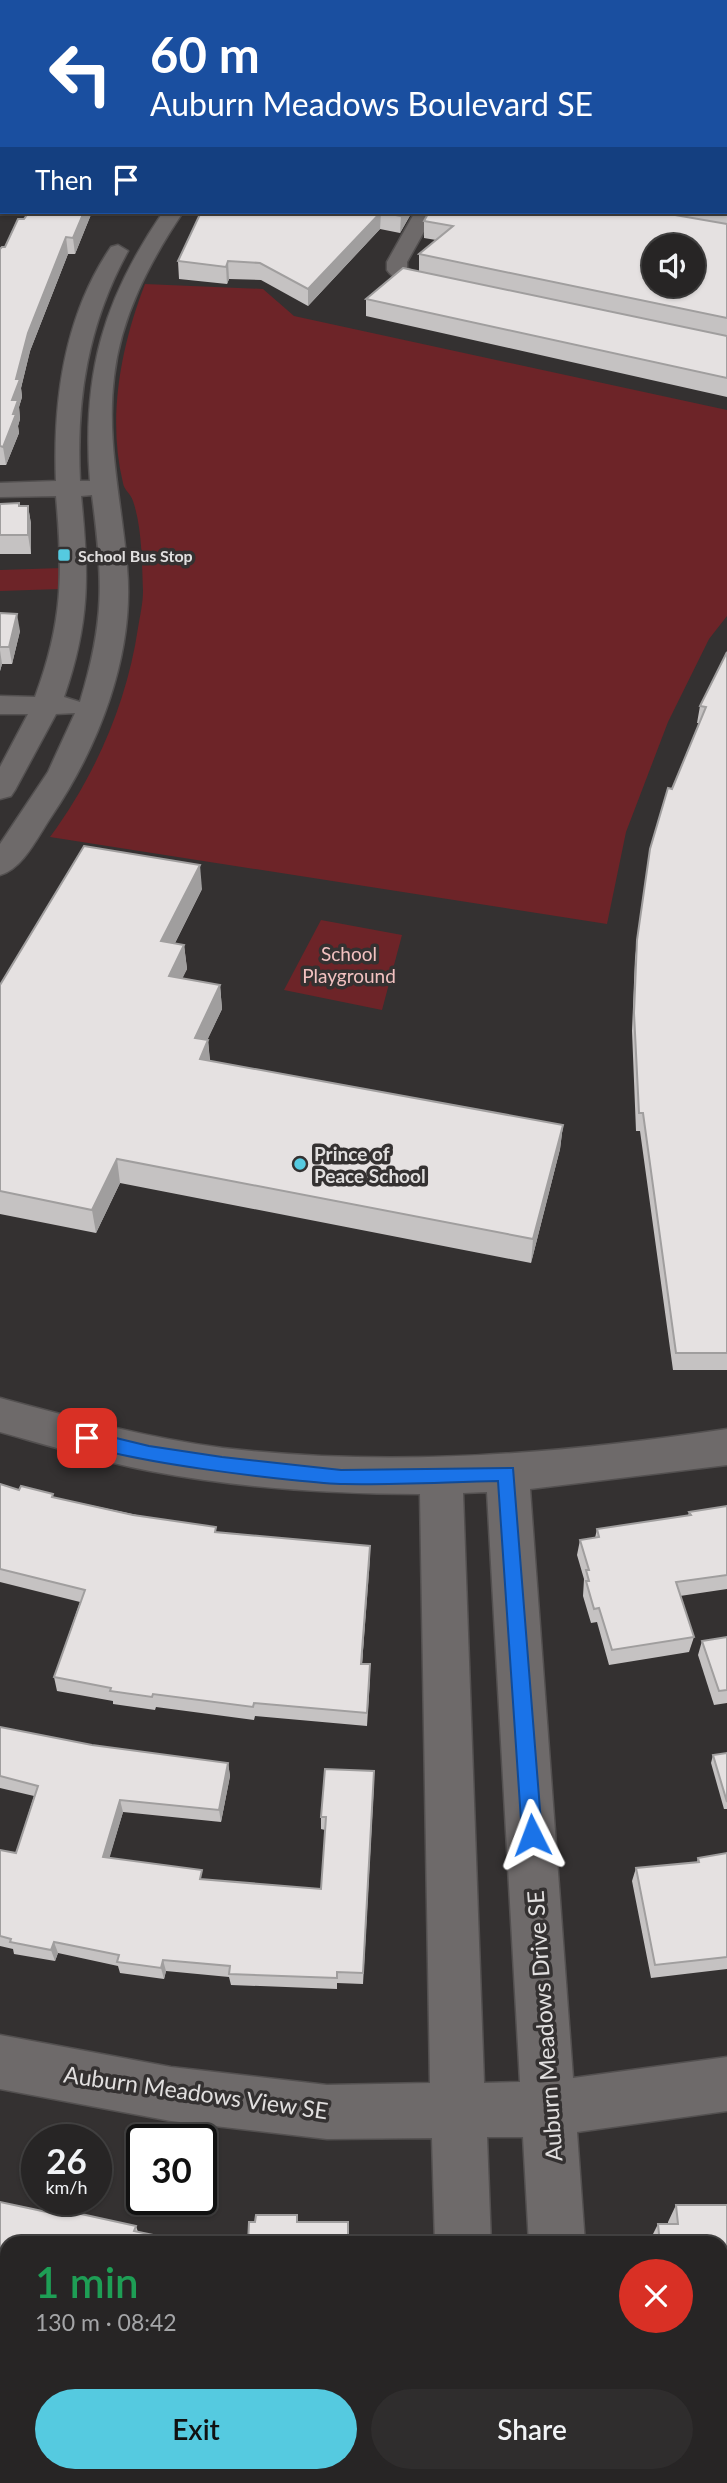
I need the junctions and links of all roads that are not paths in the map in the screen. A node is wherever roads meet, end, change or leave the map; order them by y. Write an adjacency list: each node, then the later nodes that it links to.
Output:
1 (172, 214): 5 (street)
2 (424, 214): 4 (street)
3 (139, 219): 6 (street)
4 (472, 293)
5 (103, 487): 6 (street); 10 (street)
6 (68, 489): 7 (street); 9 (street)
7 (0, 490)
8 (0, 705): 9 (street)
9 (46, 706): 10 (street); 11 (street)
10 (91, 706): 12 (street)
11 (0, 790)
12 (0, 865)
13 (0, 1415): 16 (street)
14 (727, 1447): 15 (street)
15 (507, 1473): 16 (street); 19 (street, Auburn Meadows Drive SE)
16 (441, 1476): 20 (street)
17 (0, 2062): 20 (street, Auburn Meadows View SE)
18 (727, 2084): 19 (street, Auburn Meadows View SE)
19 (549, 2109): 20 (street, Auburn Meadows View SE); 22 (street, Auburn Meadows Drive SE)
20 (458, 2111): 21 (street)
21 (463, 2236)
22 (557, 2236)

